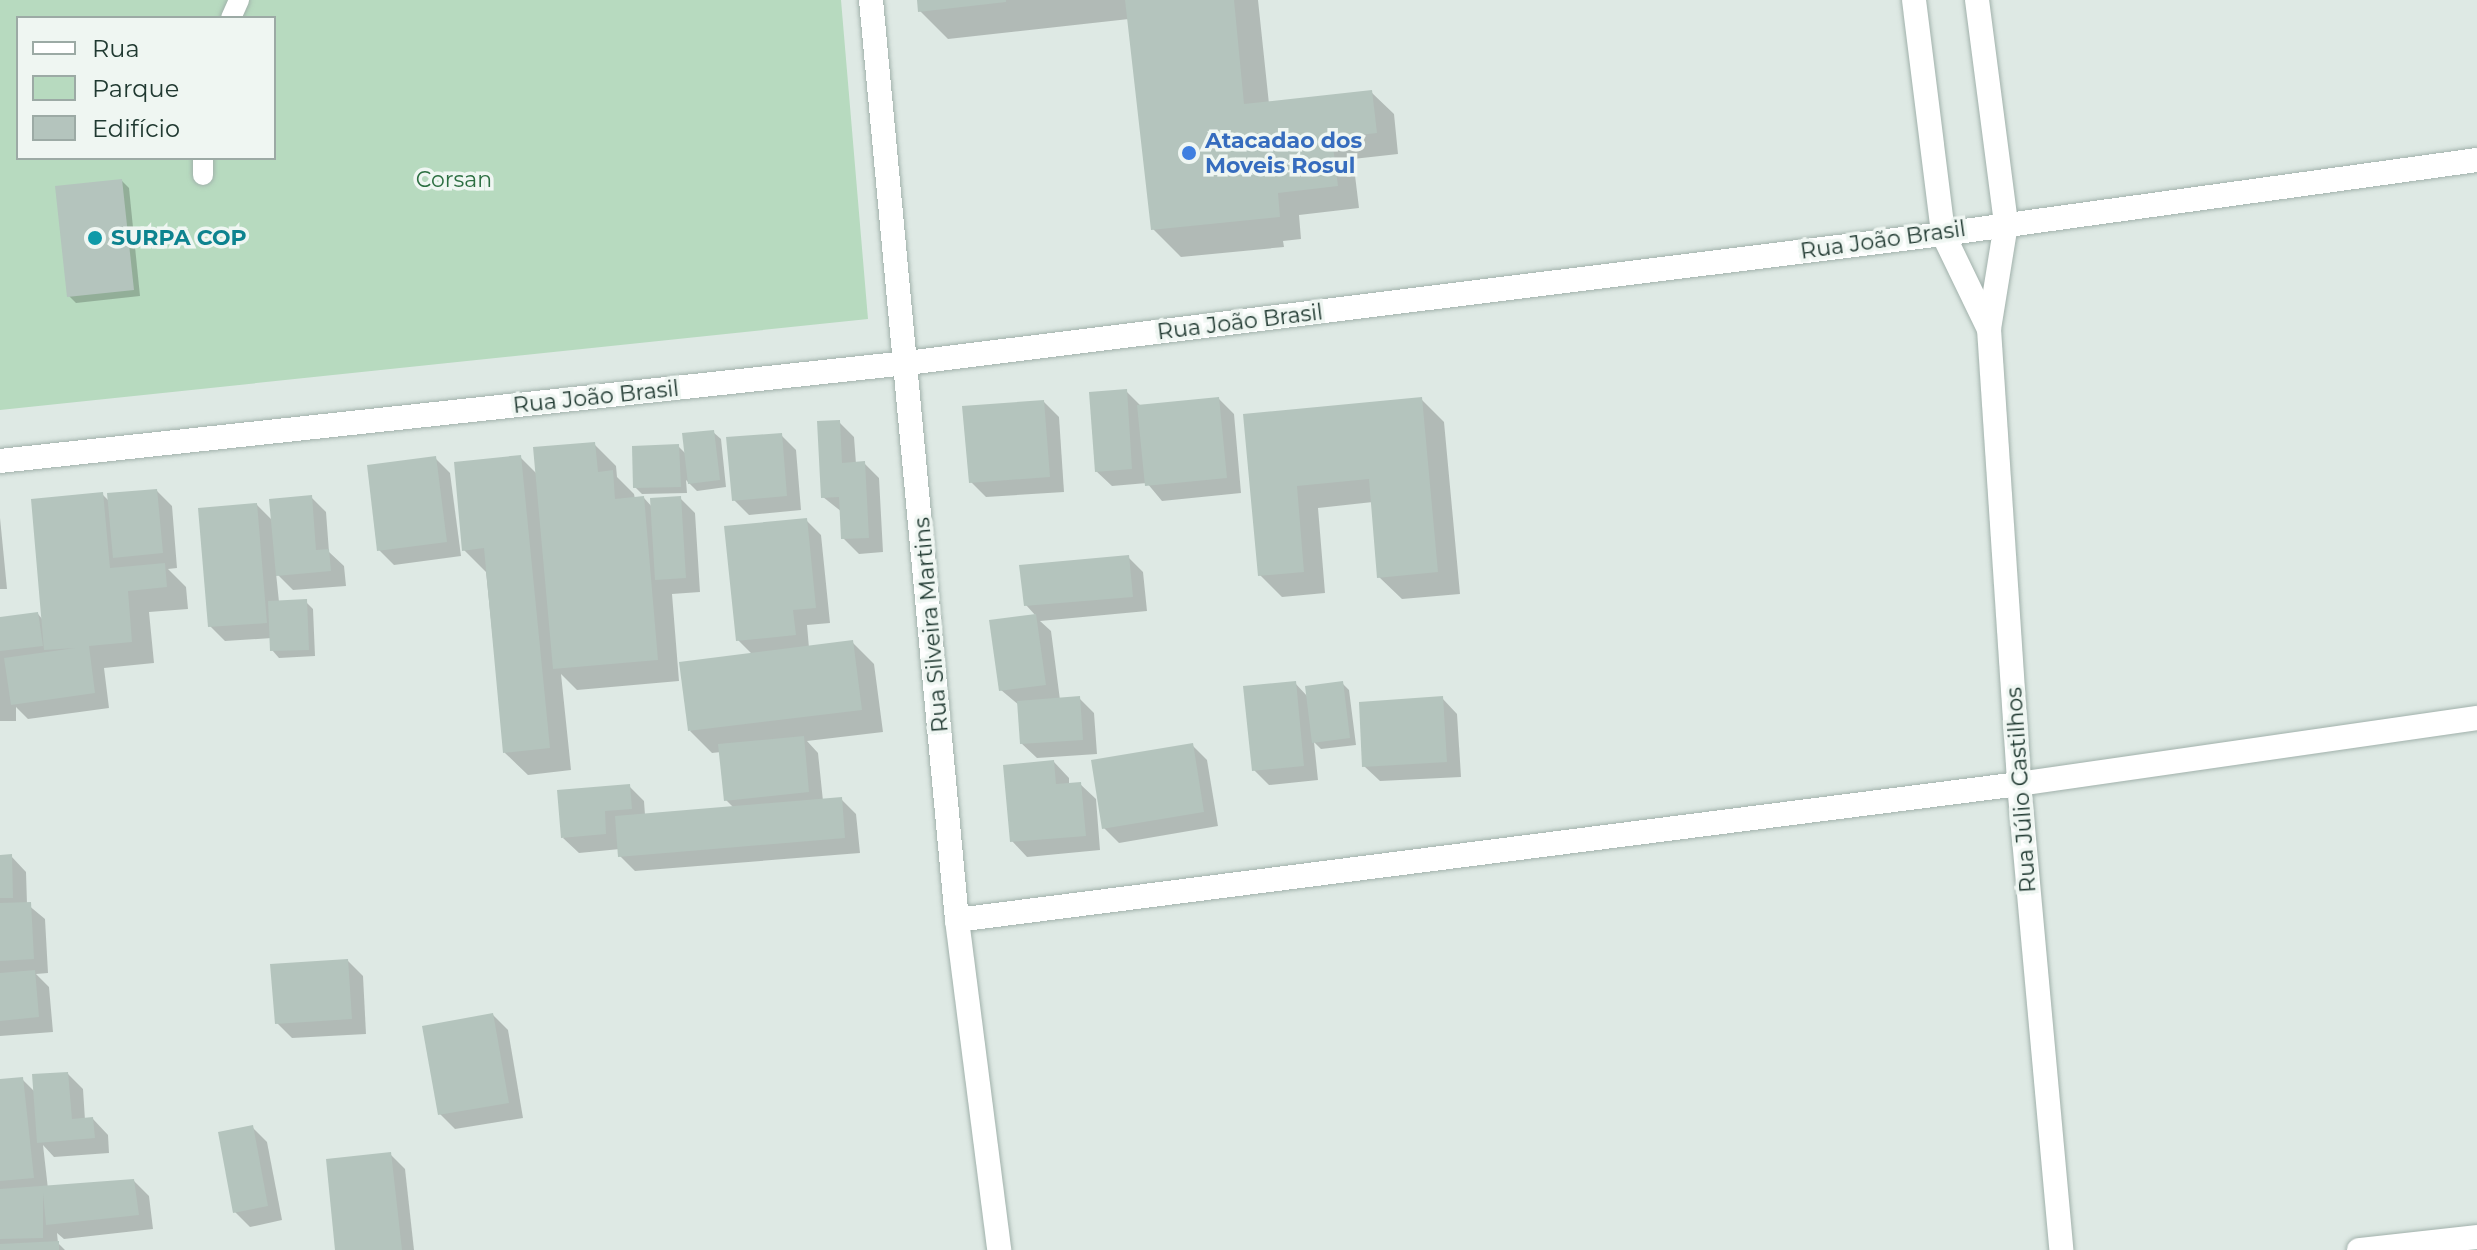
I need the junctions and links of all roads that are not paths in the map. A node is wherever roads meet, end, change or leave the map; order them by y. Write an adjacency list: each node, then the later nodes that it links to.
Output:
1 (871, 0): 8 (street, Rua Silveira Martins)
2 (1914, 0): 6 (street, Rua Júlio Castilhos)
3 (1977, 0): 5 (street, Rua Júlio Castilhos)
4 (2477, 160): 5 (street, Rua João Brasil)
5 (2006, 224): 6 (street, Rua João Brasil); 7 (street, Rua Júlio Castilhos)
6 (1943, 234): 7 (street, Rua Júlio Castilhos); 8 (street, Rua João Brasil)
7 (1989, 329): 11 (street, Rua Júlio Castilhos)
8 (907, 363): 9 (street, Rua João Brasil); 12 (street, Rua Silveira Martins)
9 (0, 461)
10 (2477, 718): 11 (street)
11 (2019, 784): 12 (street); 16 (street, Rua Júlio Castilhos)
12 (957, 920): 15 (street, Rua Silveira Martins)
13 (2477, 1237): 14 (street)
14 (2418, 1247): 17 (street)
15 (999, 1250)
16 (2061, 1250)
17 (2359, 1250)

